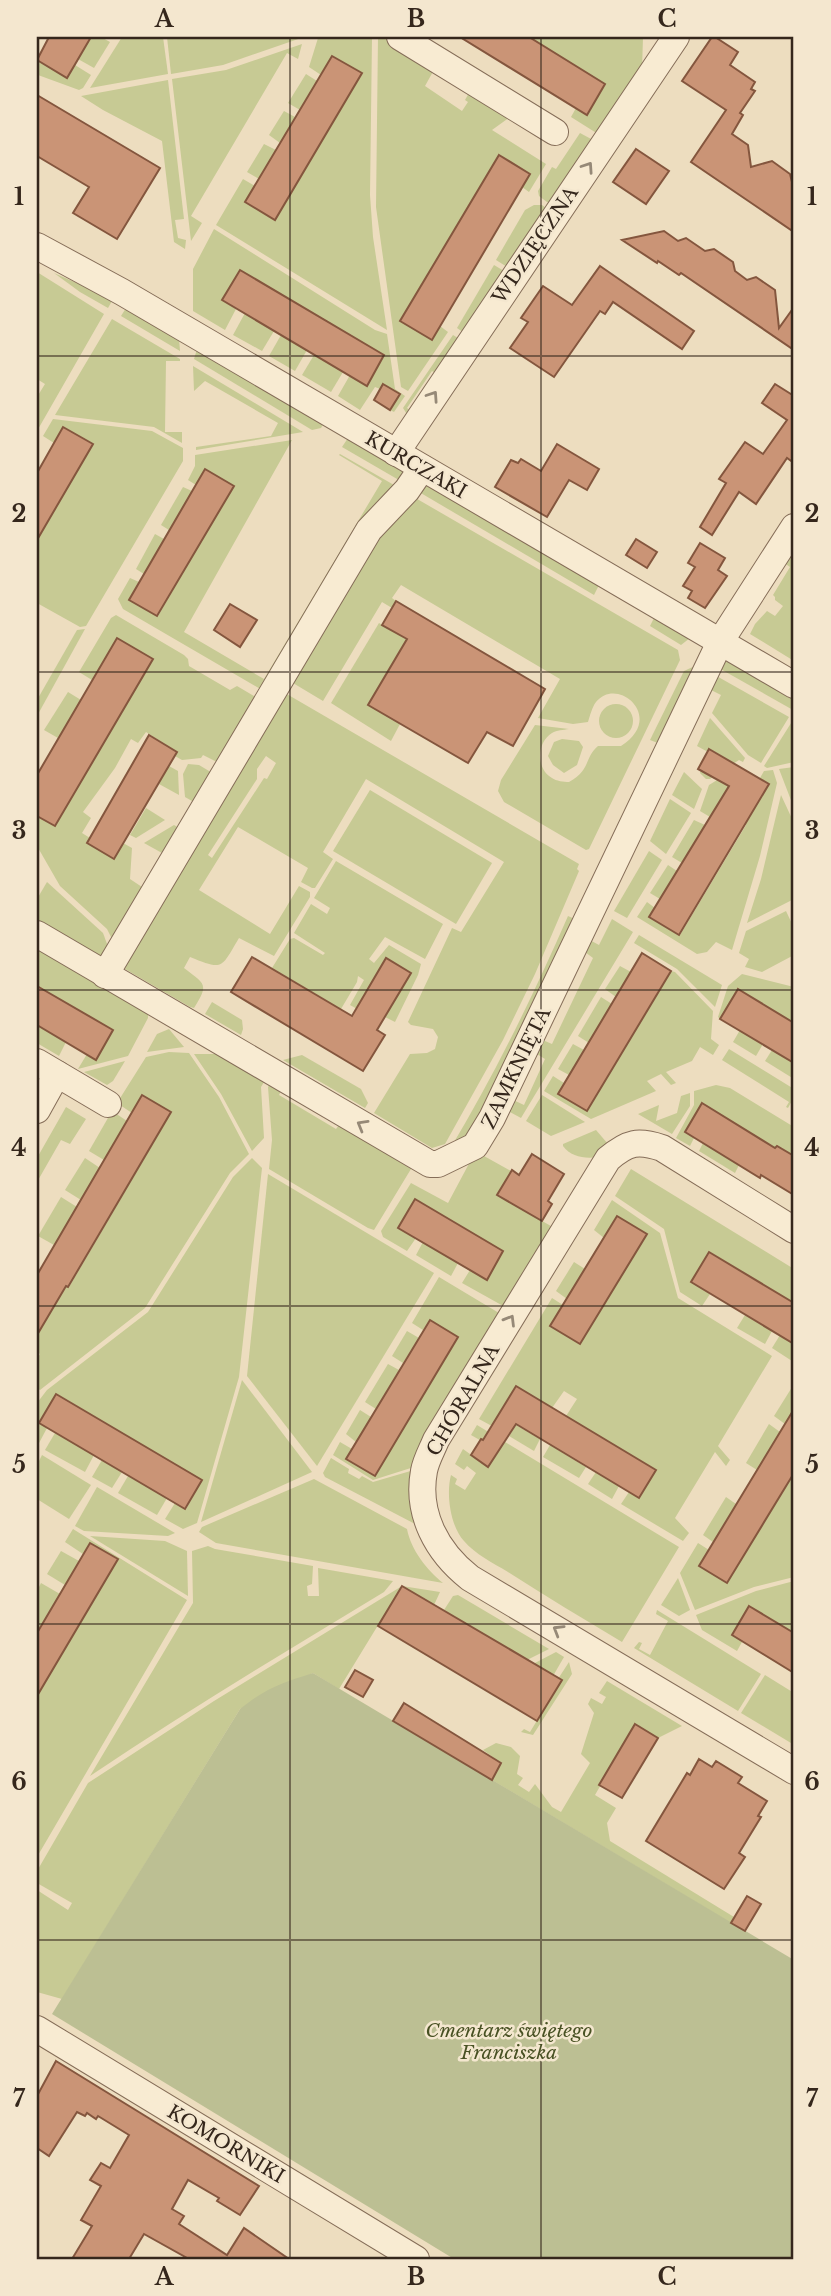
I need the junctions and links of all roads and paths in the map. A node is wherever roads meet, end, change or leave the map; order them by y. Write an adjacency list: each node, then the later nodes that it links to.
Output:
1 (400, 37): 3 (street)
2 (676, 37): 5 (street, WDZIĘCZNA, one-way to 2)
3 (555, 132)
4 (37, 246): 5 (street, KURCZAKI)
5 (396, 453): 6 (street, KURCZAKI)
6 (422, 468): 8 (street, KURCZAKI); 11 (street)
7 (794, 527): 8 (street)
8 (720, 642): 9 (street, KURCZAKI); 11 (street, ZAMKNIĘTA, one-way to 11)
9 (794, 685)
10 (37, 934): 11 (street, ZAMKNIĘTA)
11 (105, 975)
12 (47, 1068): 13 (street); 14 (street)
13 (108, 1104)
14 (37, 1110)
15 (794, 1230): 16 (street, CHÓRALNA, one-way to 15)
16 (794, 1771)
17 (37, 2029): 18 (street, KOMORNIKI)
18 (416, 2259)

